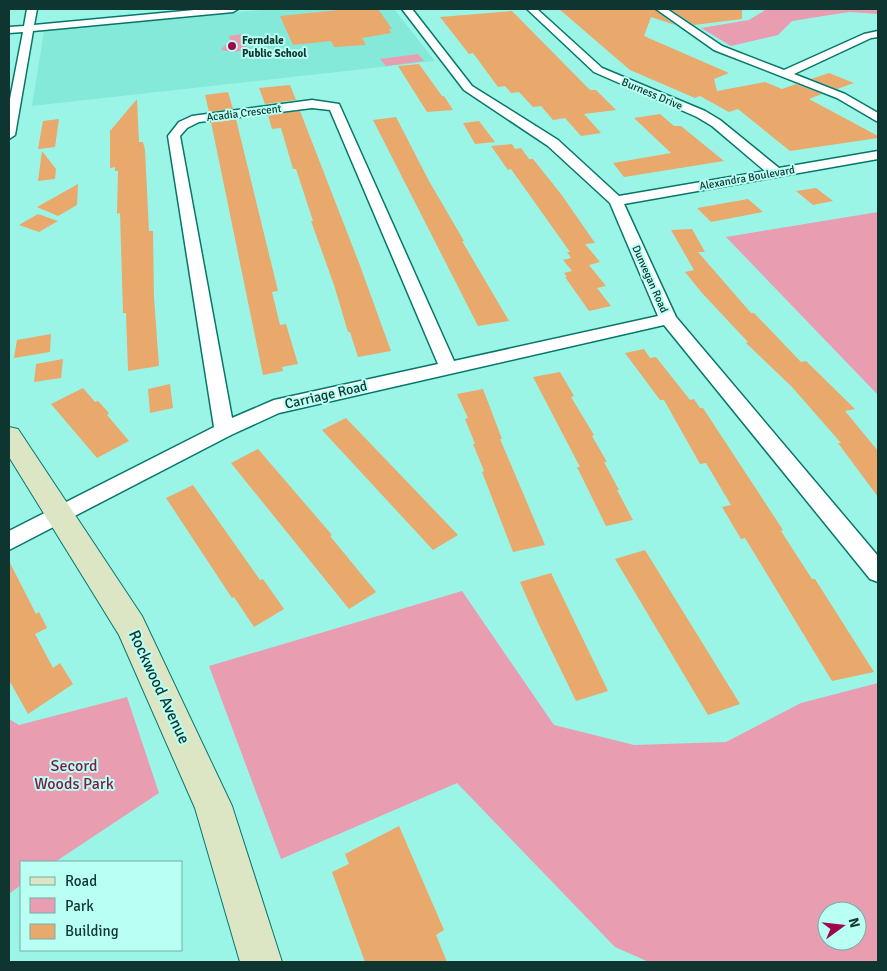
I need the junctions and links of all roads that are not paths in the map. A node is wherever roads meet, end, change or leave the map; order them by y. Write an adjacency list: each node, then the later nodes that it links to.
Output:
1 (32, 9): 7 (street)
2 (233, 9): 6 (street)
3 (407, 9): 17 (street, Dunvegan Road)
4 (532, 9): 16 (street, Burness Drive)
5 (661, 9): 12 (street)
6 (159, 12): 7 (street)
7 (28, 28): 8 (street); 14 (street)
8 (9, 30)
9 (878, 34): 11 (street)
10 (870, 49): 11 (street)
11 (837, 51): 12 (street)
12 (784, 74): 13 (street)
13 (878, 118)
14 (9, 135)
15 (878, 155): 16 (street, Alexandra Boulevard)
16 (776, 174): 17 (street, Alexandra Boulevard)
17 (616, 201): 18 (street, Dunvegan Road)
18 (668, 318): 19 (street, Carriage Road); 24 (street, Dunvegan Road)
19 (448, 367): 20 (street, Carriage Road); 20 (street, Acadia Crescent)
20 (224, 430): 22 (street, Carriage Road)
21 (9, 436): 22 (street, Rockwood Avenue)
22 (60, 516): 23 (street, Carriage Road); 25 (street, Rockwood Avenue)
23 (9, 541)
24 (878, 572)
25 (261, 962)

